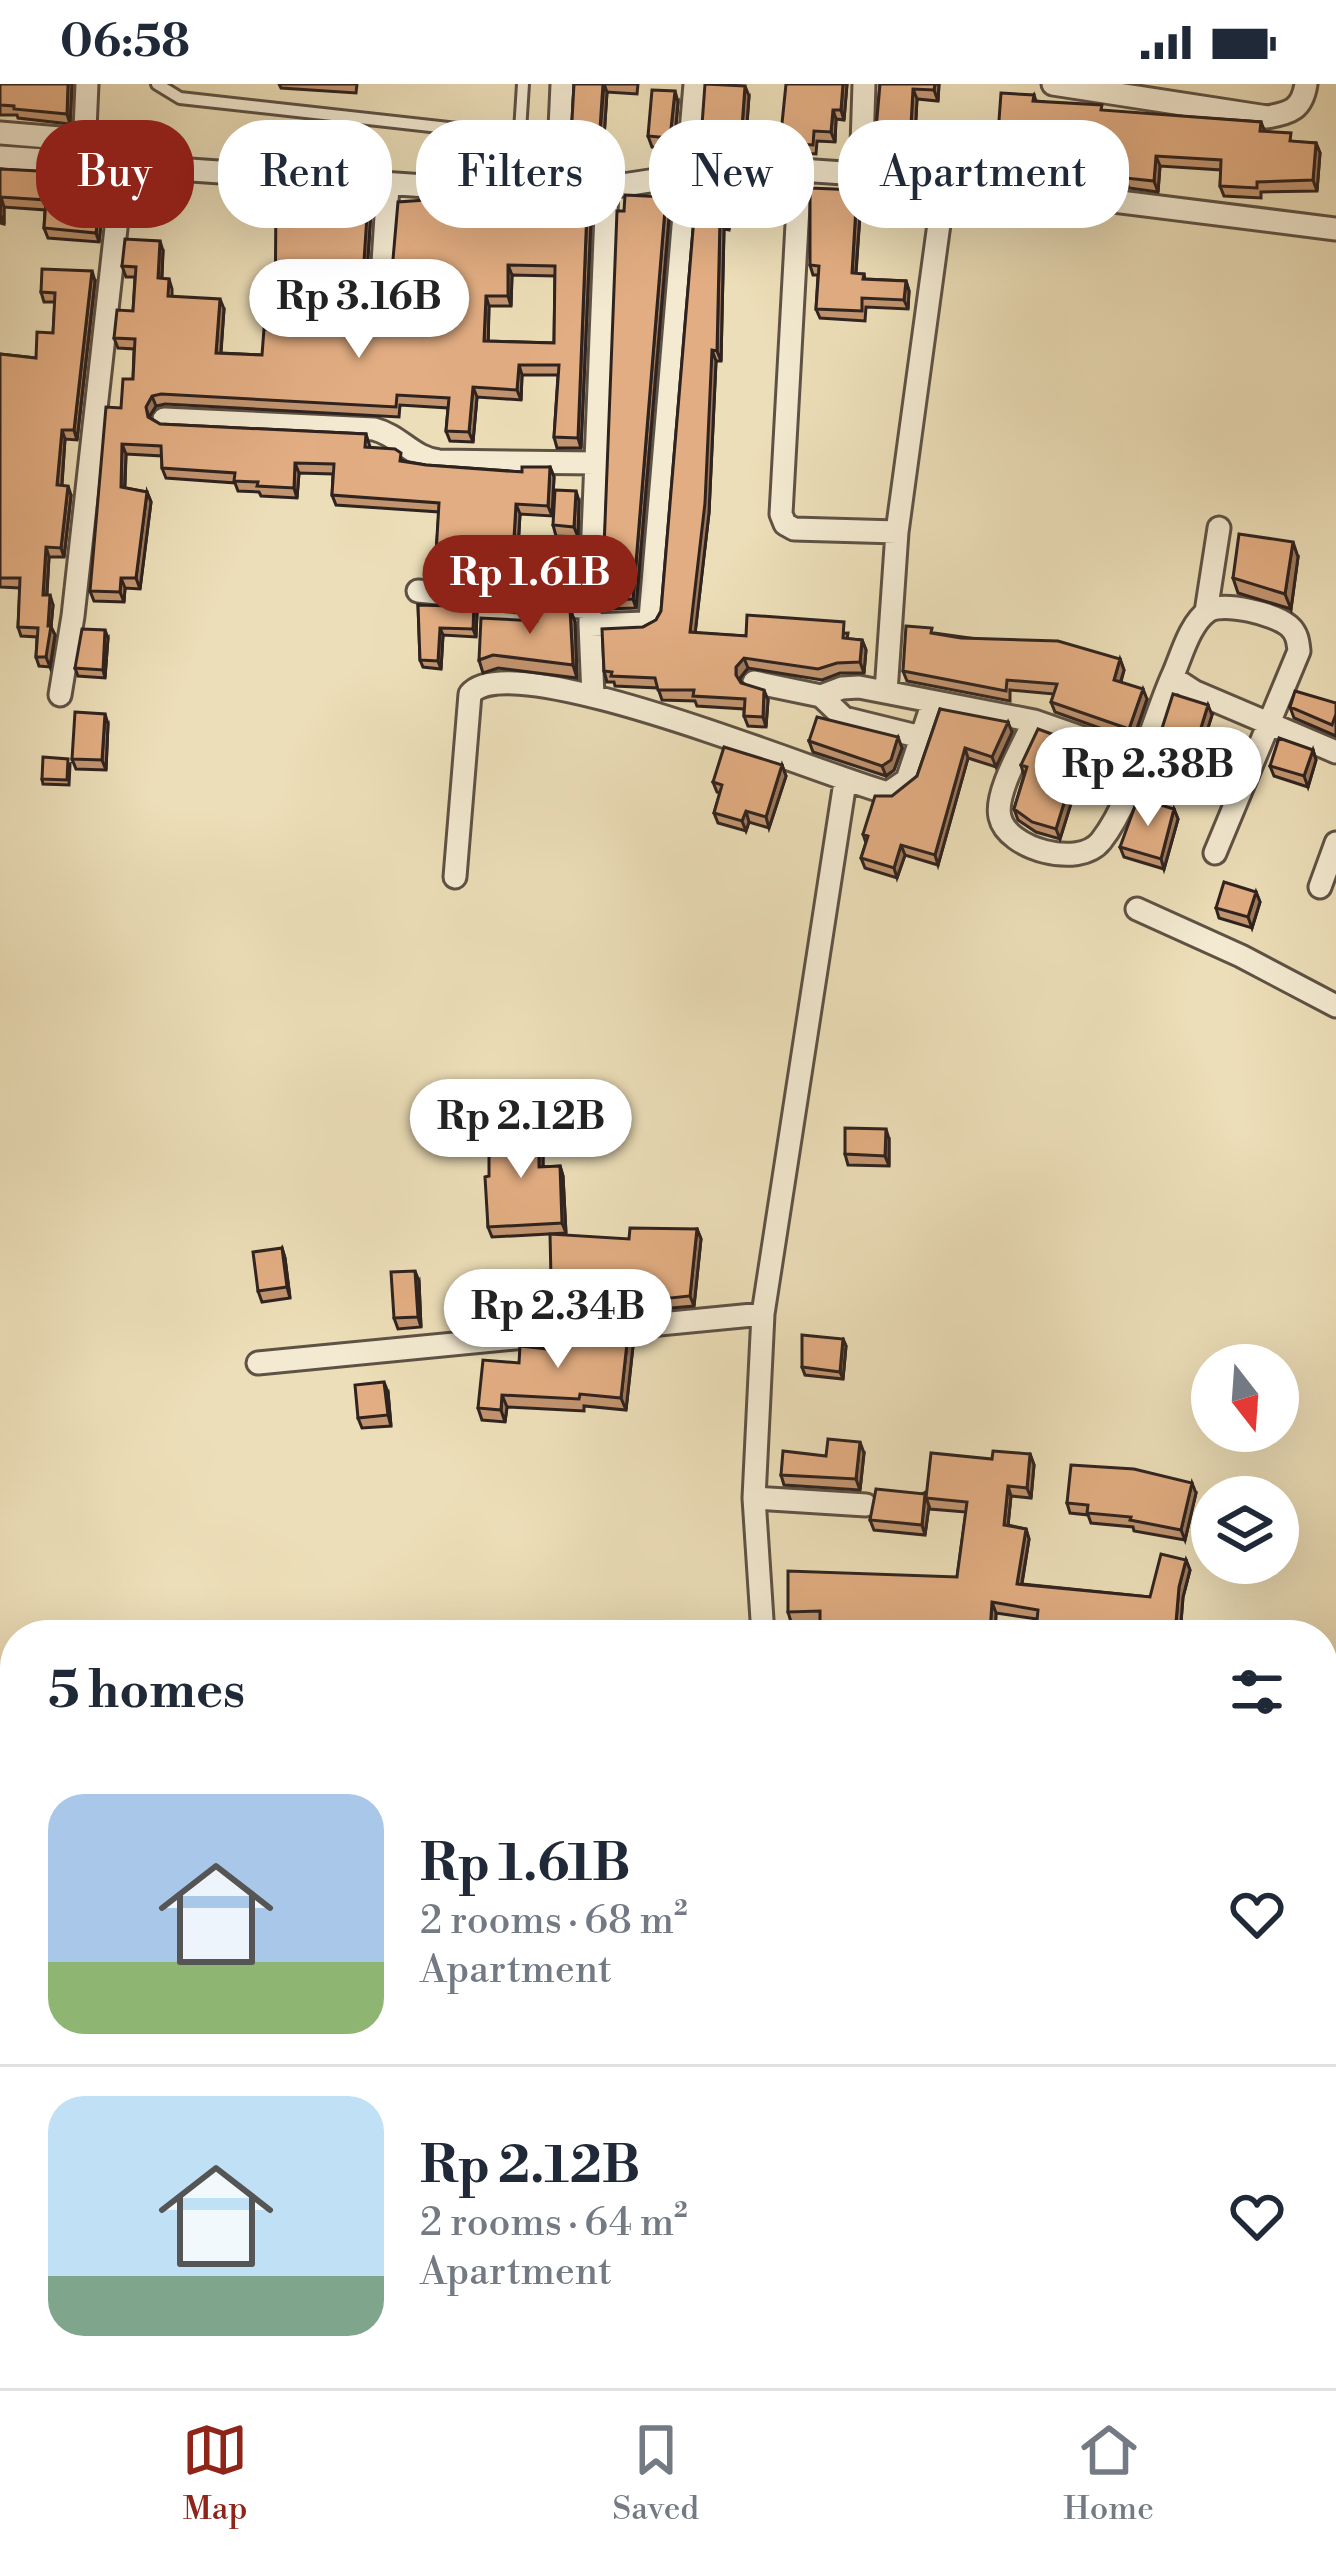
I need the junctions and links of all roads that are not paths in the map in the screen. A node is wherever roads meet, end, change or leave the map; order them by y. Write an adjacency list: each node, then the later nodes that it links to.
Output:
1 (87, 84): 9 (street)
2 (157, 84): 14 (lane)
3 (523, 84): 10 (lane)
4 (562, 84): 11 (street)
5 (695, 84): 12 (street)
6 (864, 84): 13 (street)
7 (1053, 84): 8 (street)
8 (1306, 84)
9 (85, 120)
10 (521, 120)
11 (560, 120)
12 (693, 120)
13 (863, 120)
14 (416, 124)
15 (0, 133): 16 (street)
16 (36, 136)
17 (0, 157): 18 (street)
18 (36, 160)
19 (1129, 203): 26 (street)
20 (116, 228): 38 (street)
21 (385, 228): 27 (street)
22 (605, 228): 29 (street)
23 (684, 228): 34 (street)
24 (797, 228): 31 (street)
25 (938, 228): 31 (street)
26 (1336, 229)
27 (324, 321)
28 (164, 419): 29 (street)
29 (596, 463): 34 (street)
30 (1220, 528): 33 (street)
31 (897, 532): 37 (street)
32 (418, 591): 34 (street)
33 (1206, 612): 35 (street); 43 (street)
34 (590, 617): 40 (street)
35 (1172, 677): 43 (street); 46 (street)
36 (754, 682): 39 (street)
37 (886, 692): 39 (street); 41 (street)
38 (60, 695)
39 (821, 695): 44 (street)
40 (593, 696): 47 (street); 50 (street)
41 (933, 701): 42 (street); 44 (street)
42 (1034, 721): 46 (street); 46 (street)
43 (1269, 725): 45 (street); 49 (street)
44 (921, 737): 47 (street)
45 (1336, 752)
46 (1140, 758)
47 (845, 782): 54 (street)
48 (1336, 843): 51 (street)
49 (1215, 853)
50 (455, 877)
51 (1319, 887)
52 (1137, 909): 53 (street)
53 (1336, 1006)
54 (763, 1314): 55 (street); 56 (street)
55 (258, 1363)
56 (754, 1498): 57 (street); 58 (street)
57 (866, 1505)
58 (762, 1620)

